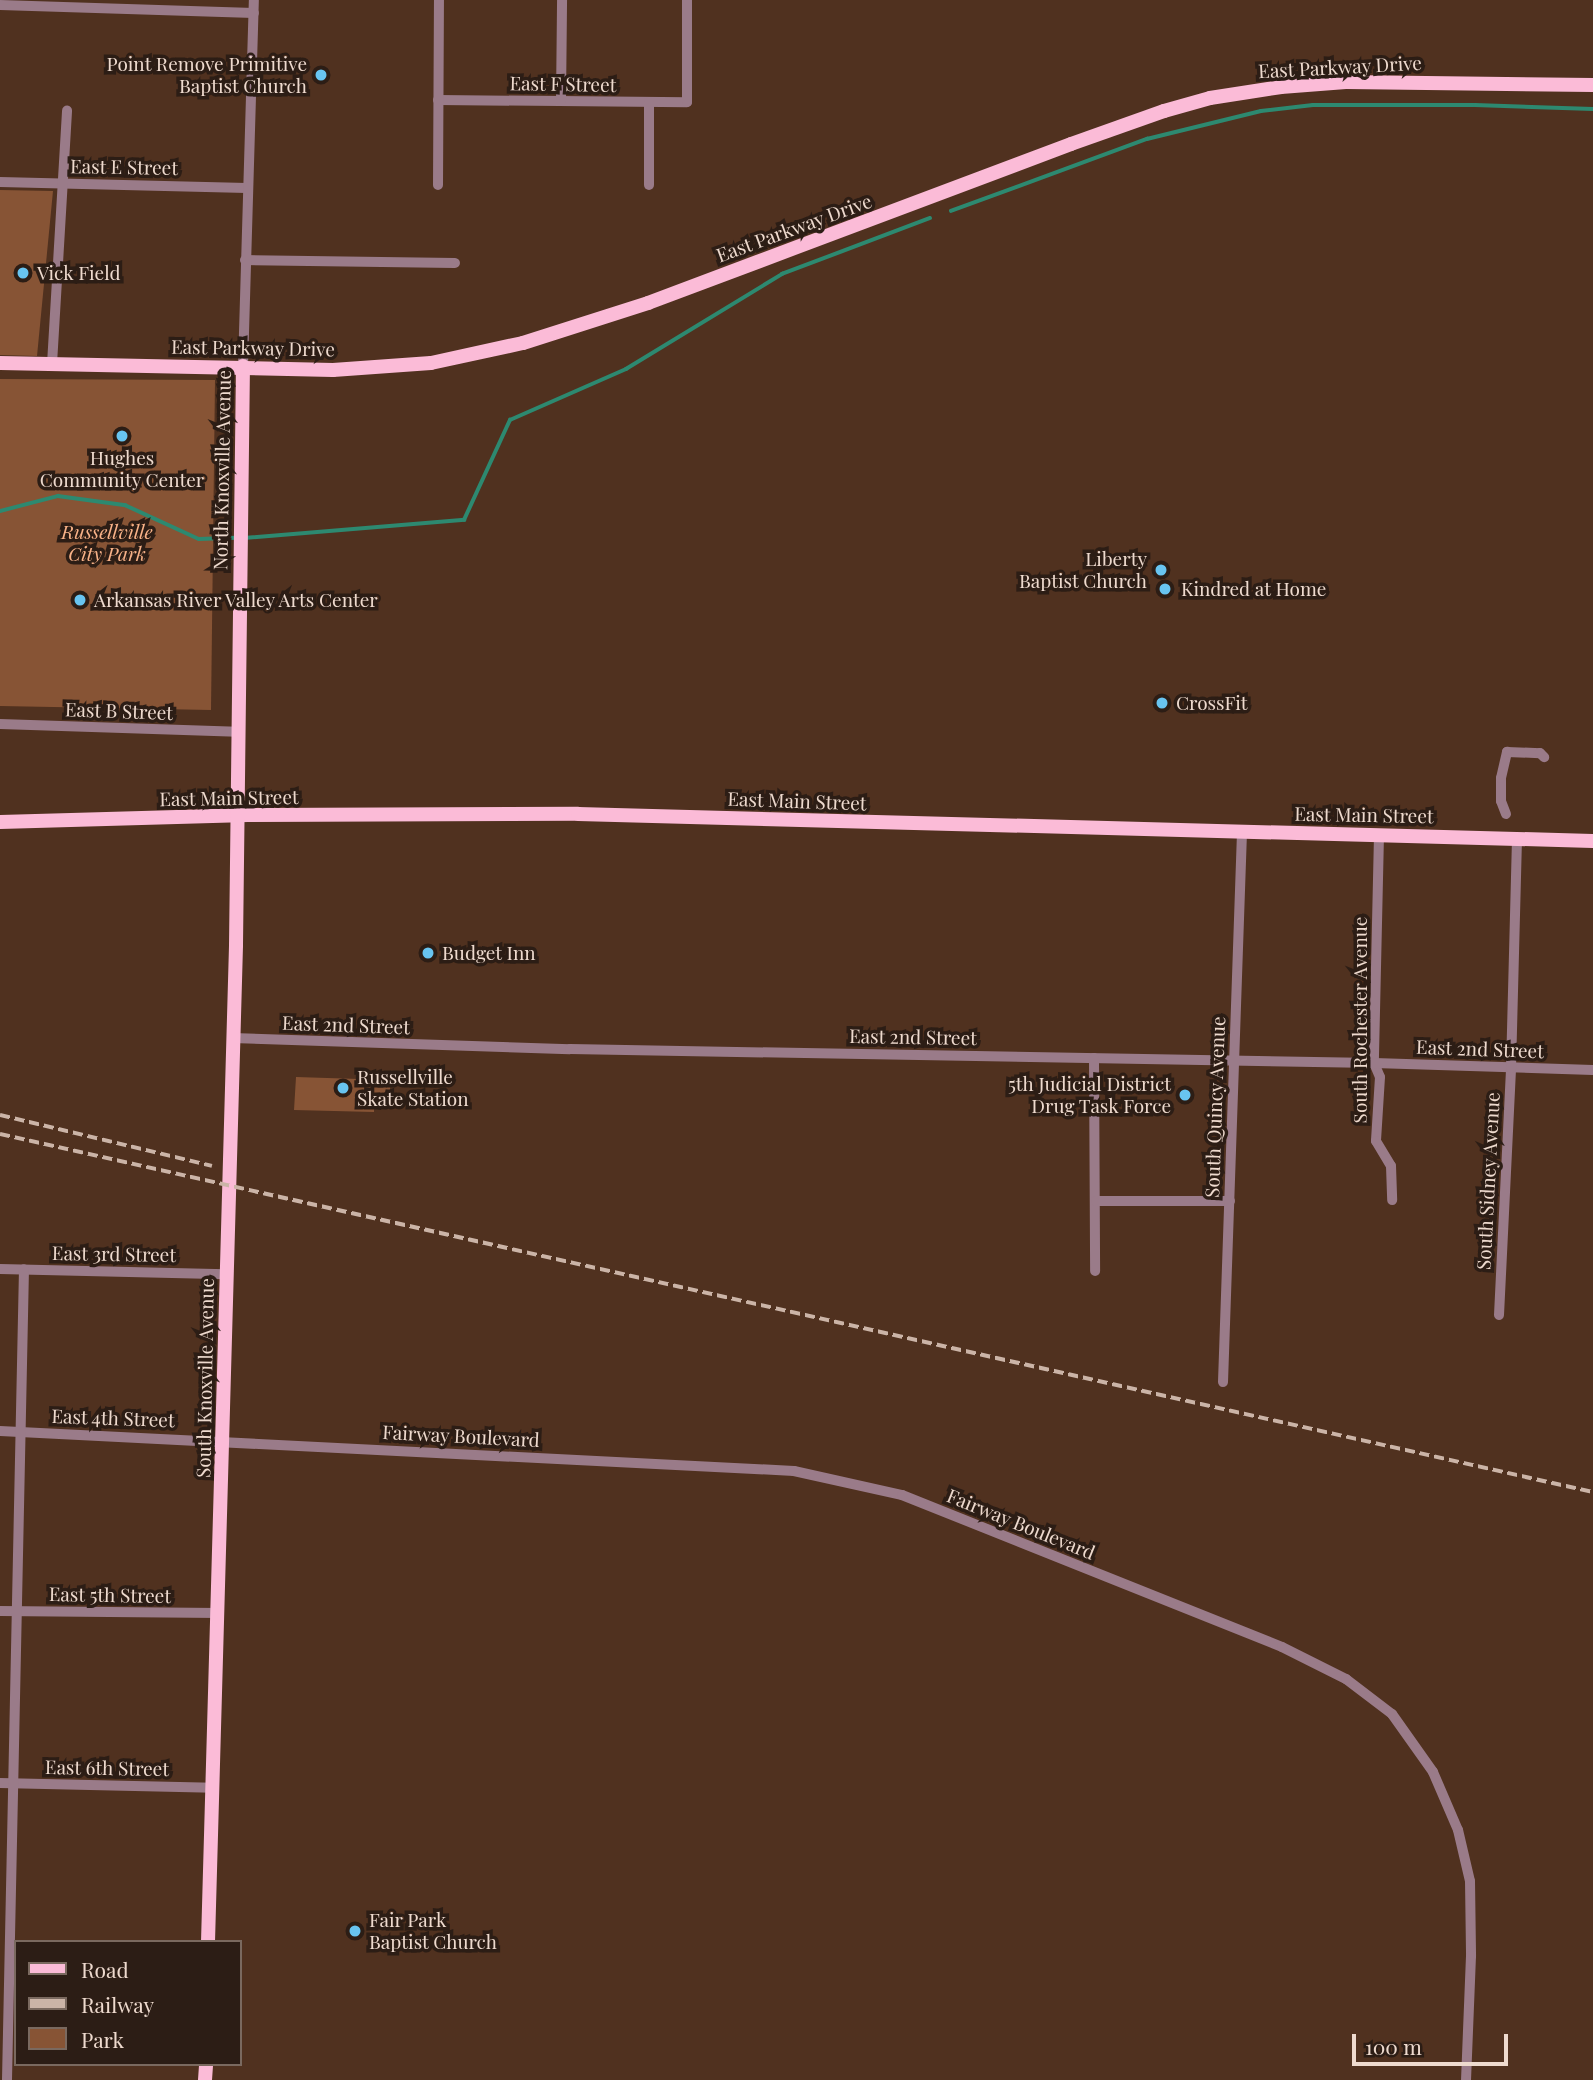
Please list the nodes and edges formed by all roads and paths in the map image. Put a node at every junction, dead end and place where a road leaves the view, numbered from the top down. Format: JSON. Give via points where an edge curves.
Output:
{"nodes":[{"id":1,"x":254,"y":0,"type":"edge"},
{"id":2,"x":439,"y":0,"type":"edge"},
{"id":3,"x":562,"y":0,"type":"edge"},
{"id":4,"x":687,"y":0,"type":"edge"},
{"id":5,"x":0,"y":5,"type":"edge"},
{"id":6,"x":254,"y":13,"type":"junction"},
{"id":7,"x":1593,"y":85,"type":"edge"},
{"id":8,"x":438,"y":100,"type":"junction"},
{"id":9,"x":561,"y":101,"type":"junction"},
{"id":10,"x":649,"y":102,"type":"junction"},
{"id":11,"x":67,"y":110,"type":"dead end"},
{"id":12,"x":0,"y":182,"type":"edge"},
{"id":13,"x":61,"y":183,"type":"junction"},
{"id":14,"x":438,"y":185,"type":"dead end"},
{"id":15,"x":649,"y":185,"type":"dead end"},
{"id":16,"x":247,"y":188,"type":"junction"},
{"id":17,"x":245,"y":260,"type":"junction"},
{"id":18,"x":455,"y":263,"type":"dead end"},
{"id":19,"x":0,"y":362,"type":"edge"},
{"id":20,"x":52,"y":364,"type":"junction"},
{"id":21,"x":243,"y":366,"type":"junction"},
{"id":22,"x":0,"y":724,"type":"edge"},
{"id":23,"x":237,"y":732,"type":"junction"},
{"id":24,"x":1544,"y":757,"type":"dead end"},
{"id":25,"x":1506,"y":814,"type":"dead end"},
{"id":26,"x":236,"y":816,"type":"junction"},
{"id":27,"x":0,"y":822,"type":"edge"},
{"id":28,"x":1242,"y":832,"type":"junction"},
{"id":29,"x":1379,"y":835,"type":"junction"},
{"id":30,"x":1517,"y":838,"type":"junction"},
{"id":31,"x":1593,"y":841,"type":"edge"},
{"id":32,"x":232,"y":1038,"type":"junction"},
{"id":33,"x":1094,"y":1058,"type":"junction"},
{"id":34,"x":1234,"y":1061,"type":"junction"},
{"id":35,"x":1374,"y":1063,"type":"junction"},
{"id":36,"x":1511,"y":1068,"type":"junction"},
{"id":37,"x":1593,"y":1070,"type":"edge"},
{"id":38,"x":1230,"y":1200,"type":"junction"},
{"id":39,"x":1392,"y":1200,"type":"dead end"},
{"id":40,"x":1096,"y":1201,"type":"junction"},
{"id":41,"x":0,"y":1269,"type":"edge"},
{"id":42,"x":24,"y":1269,"type":"junction"},
{"id":43,"x":1095,"y":1271,"type":"dead end"},
{"id":44,"x":226,"y":1275,"type":"junction"},
{"id":45,"x":1499,"y":1315,"type":"dead end"},
{"id":46,"x":1223,"y":1382,"type":"dead end"},
{"id":47,"x":0,"y":1432,"type":"edge"},
{"id":48,"x":21,"y":1432,"type":"junction"},
{"id":49,"x":224,"y":1440,"type":"junction"},
{"id":50,"x":0,"y":1611,"type":"edge"},
{"id":51,"x":16,"y":1611,"type":"junction"},
{"id":52,"x":219,"y":1613,"type":"junction"},
{"id":53,"x":0,"y":1783,"type":"edge"},
{"id":54,"x":12,"y":1783,"type":"junction"},
{"id":55,"x":213,"y":1788,"type":"junction"},
{"id":56,"x":208,"y":1940,"type":"edge"},
{"id":57,"x":4,"y":1960,"type":"edge"},
{"id":58,"x":7,"y":2080,"type":"edge"},
{"id":59,"x":1466,"y":2080,"type":"edge"}],
"edges":[{"from":1,"to":6,"type":"street","name":"North Knoxville Avenue"},
{"from":2,"to":8,"type":"street"},
{"from":3,"to":9,"type":"street"},
{"from":4,"to":10,"type":"street","name":"East F Street","via":[[687,103]]},
{"from":5,"to":6,"type":"street"},
{"from":6,"to":16,"type":"street","name":"North Knoxville Avenue"},
{"from":7,"to":21,"type":"main road","name":"East Parkway Drive","via":[[1346,82],[1251,90],[1164,111],[648,303],[523,343],[431,363],[376,369]]},
{"from":8,"to":9,"type":"street","name":"East F Street"},
{"from":8,"to":14,"type":"street"},
{"from":9,"to":10,"type":"street","name":"East F Street"},
{"from":10,"to":15,"type":"street"},
{"from":11,"to":13,"type":"street"},
{"from":12,"to":13,"type":"street","name":"East E Street"},
{"from":13,"to":16,"type":"street","name":"East E Street"},
{"from":13,"to":20,"type":"street"},
{"from":16,"to":17,"type":"street","name":"North Knoxville Avenue"},
{"from":17,"to":18,"type":"street"},
{"from":17,"to":21,"type":"street","name":"North Knoxville Avenue"},
{"from":19,"to":20,"type":"main road","name":"East Parkway Drive"},
{"from":20,"to":21,"type":"main road","name":"East Parkway Drive"},
{"from":21,"to":23,"type":"main road","name":"North Knoxville Avenue"},
{"from":22,"to":23,"type":"street","name":"East B Street"},
{"from":23,"to":26,"type":"main road","name":"North Knoxville Avenue"},
{"from":24,"to":25,"type":"street","via":[[1507,752],[1501,778]]},
{"from":26,"to":27,"type":"main road","name":"East Main Street"},
{"from":26,"to":28,"type":"main road","name":"East Main Street","via":[[578,814]]},
{"from":26,"to":32,"type":"main road","name":"South Knoxville Avenue"},
{"from":28,"to":29,"type":"main road","name":"East Main Street"},
{"from":28,"to":34,"type":"street","name":"South Quincy Avenue"},
{"from":29,"to":30,"type":"main road","name":"East Main Street"},
{"from":29,"to":35,"type":"street","name":"South Rochester Avenue"},
{"from":30,"to":31,"type":"main road","name":"East Main Street"},
{"from":30,"to":36,"type":"street","name":"South Sidney Avenue"},
{"from":32,"to":33,"type":"street","name":"East 2nd Street"},
{"from":32,"to":44,"type":"main road","name":"South Knoxville Avenue"},
{"from":33,"to":34,"type":"street","name":"East 2nd Street"},
{"from":33,"to":40,"type":"street"},
{"from":34,"to":35,"type":"street","name":"East 2nd Street"},
{"from":34,"to":38,"type":"street","name":"South Quincy Avenue"},
{"from":35,"to":36,"type":"street","name":"East 2nd Street"},
{"from":35,"to":39,"type":"street","name":"South Rochester Avenue","via":[[1380,1077],[1376,1141],[1391,1166]]},
{"from":36,"to":37,"type":"street","name":"East 2nd Street"},
{"from":36,"to":45,"type":"street","name":"South Sidney Avenue"},
{"from":38,"to":40,"type":"street"},
{"from":38,"to":46,"type":"street","name":"South Quincy Avenue"},
{"from":40,"to":43,"type":"street"},
{"from":41,"to":42,"type":"street","name":"East 3rd Street"},
{"from":42,"to":44,"type":"street","name":"East 3rd Street"},
{"from":42,"to":48,"type":"street"},
{"from":44,"to":49,"type":"main road","name":"South Knoxville Avenue"},
{"from":47,"to":48,"type":"street","name":"East 4th Street"},
{"from":48,"to":49,"type":"street","name":"East 4th Street"},
{"from":48,"to":51,"type":"street"},
{"from":49,"to":52,"type":"main road","name":"South Knoxville Avenue"},
{"from":49,"to":59,"type":"street","name":"Fairway Boulevard","via":[[794,1471],[902,1495],[1282,1647],[1346,1679],[1392,1714],[1433,1772],[1458,1830],[1470,1881]]},
{"from":50,"to":51,"type":"street","name":"East 5th Street"},
{"from":51,"to":52,"type":"street","name":"East 5th Street"},
{"from":51,"to":54,"type":"street"},
{"from":52,"to":55,"type":"main road","name":"South Knoxville Avenue"},
{"from":53,"to":54,"type":"street","name":"East 6th Street"},
{"from":54,"to":55,"type":"street","name":"East 6th Street"},
{"from":54,"to":57,"type":"street"},
{"from":55,"to":56,"type":"main road","name":"South Knoxville Avenue"},
{"from":57,"to":58,"type":"street"}]}
